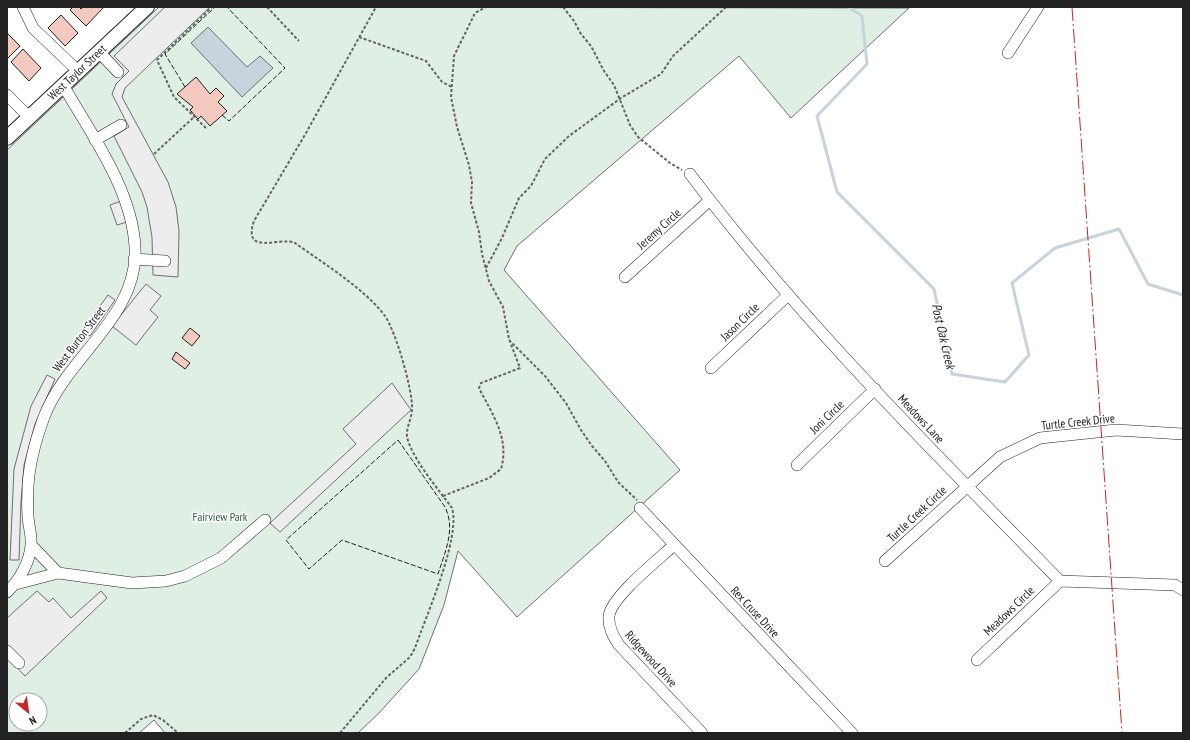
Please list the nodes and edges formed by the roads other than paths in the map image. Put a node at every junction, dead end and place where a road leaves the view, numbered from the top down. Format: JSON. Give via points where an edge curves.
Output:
{"nodes":[{"id":1,"x":24,"y":7,"type":"edge"},
{"id":2,"x":147,"y":7,"type":"edge"},
{"id":3,"x":1038,"y":7,"type":"edge"},
{"id":4,"x":99,"y":52,"type":"junction"},
{"id":5,"x":1008,"y":53,"type":"dead end"},
{"id":6,"x":78,"y":72,"type":"junction"},
{"id":7,"x":118,"y":72,"type":"dead end"},
{"id":8,"x":64,"y":85,"type":"junction"},
{"id":9,"x":7,"y":95,"type":"edge"},
{"id":10,"x":29,"y":117,"type":"junction"},
{"id":11,"x":121,"y":125,"type":"dead end"},
{"id":12,"x":7,"y":138,"type":"edge"},
{"id":13,"x":95,"y":140,"type":"junction"},
{"id":14,"x":690,"y":174,"type":"road end"},
{"id":15,"x":710,"y":200,"type":"junction"},
{"id":16,"x":134,"y":259,"type":"junction"},
{"id":17,"x":165,"y":260,"type":"dead end"},
{"id":18,"x":625,"y":277,"type":"dead end"},
{"id":19,"x":788,"y":295,"type":"junction"},
{"id":20,"x":711,"y":368,"type":"dead end"},
{"id":21,"x":875,"y":389,"type":"junction"},
{"id":22,"x":1183,"y":434,"type":"edge"},
{"id":23,"x":797,"y":464,"type":"dead end"},
{"id":24,"x":966,"y":485,"type":"junction"},
{"id":25,"x":640,"y":508,"type":"road end"},
{"id":26,"x":265,"y":520,"type":"dead end"},
{"id":27,"x":31,"y":545,"type":"junction"},
{"id":28,"x":674,"y":545,"type":"junction"},
{"id":29,"x":885,"y":561,"type":"dead end"},
{"id":30,"x":58,"y":573,"type":"junction"},
{"id":31,"x":1060,"y":581,"type":"junction"},
{"id":32,"x":16,"y":584,"type":"junction"},
{"id":33,"x":1183,"y":590,"type":"edge"},
{"id":34,"x":7,"y":592,"type":"edge"},
{"id":35,"x":7,"y":651,"type":"edge"},
{"id":36,"x":977,"y":660,"type":"dead end"},
{"id":37,"x":19,"y":663,"type":"dead end"},
{"id":38,"x":702,"y":733,"type":"edge"},
{"id":39,"x":852,"y":733,"type":"edge"}],
"edges":[{"from":1,"to":6,"type":"street","via":[[33,28]]},
{"from":2,"to":4,"type":"main road","name":"West Taylor Street"},
{"from":3,"to":5,"type":"street"},
{"from":4,"to":6,"type":"main road","name":"West Taylor Street"},
{"from":4,"to":7,"type":"street"},
{"from":6,"to":8,"type":"main road","name":"West Taylor Street"},
{"from":8,"to":10,"type":"main road","name":"West Taylor Street"},
{"from":8,"to":13,"type":"street","name":"West Burton Street"},
{"from":9,"to":10,"type":"street"},
{"from":10,"to":12,"type":"main road","name":"West Taylor Street"},
{"from":11,"to":13,"type":"street"},
{"from":13,"to":16,"type":"street","name":"West Burton Street","via":[[127,203],[135,248]]},
{"from":14,"to":15,"type":"street","name":"Meadows Lane"},
{"from":15,"to":18,"type":"street","name":"Jeremy Circle"},
{"from":15,"to":19,"type":"street","name":"Meadows Lane"},
{"from":16,"to":17,"type":"street"},
{"from":16,"to":27,"type":"street","name":"West Burton Street","via":[[129,288],[119,307],[108,326],[57,390],[44,415],[30,466],[28,486],[27,513]]},
{"from":19,"to":20,"type":"street","name":"Jason Circle"},
{"from":19,"to":21,"type":"street","name":"Meadows Lane"},
{"from":21,"to":23,"type":"street","name":"Joni Circle"},
{"from":21,"to":24,"type":"street","name":"Meadows Lane"},
{"from":22,"to":24,"type":"street","name":"Turtle Creek Drive","via":[[1116,430],[1040,438],[1000,457]]},
{"from":24,"to":29,"type":"street","name":"Turtle Creek Circle"},
{"from":24,"to":31,"type":"street","name":"Meadows Lane"},
{"from":25,"to":28,"type":"street","name":"Rex Cruse Drive"},
{"from":26,"to":30,"type":"street","via":[[221,558],[205,568],[166,581],[132,583]]},
{"from":27,"to":30,"type":"street"},
{"from":27,"to":32,"type":"street","name":"West Burton Street","via":[[25,567]]},
{"from":28,"to":38,"type":"street","name":"Ridgewood Drive","via":[[616,600],[609,615],[610,628],[619,645]]},
{"from":28,"to":39,"type":"street","name":"Rex Cruse Drive"},
{"from":30,"to":32,"type":"street"},
{"from":31,"to":33,"type":"street","via":[[1175,585]]},
{"from":31,"to":36,"type":"street","name":"Meadows Circle"},
{"from":32,"to":34,"type":"street","name":"West Burton Street"},
{"from":35,"to":37,"type":"street"}]}
